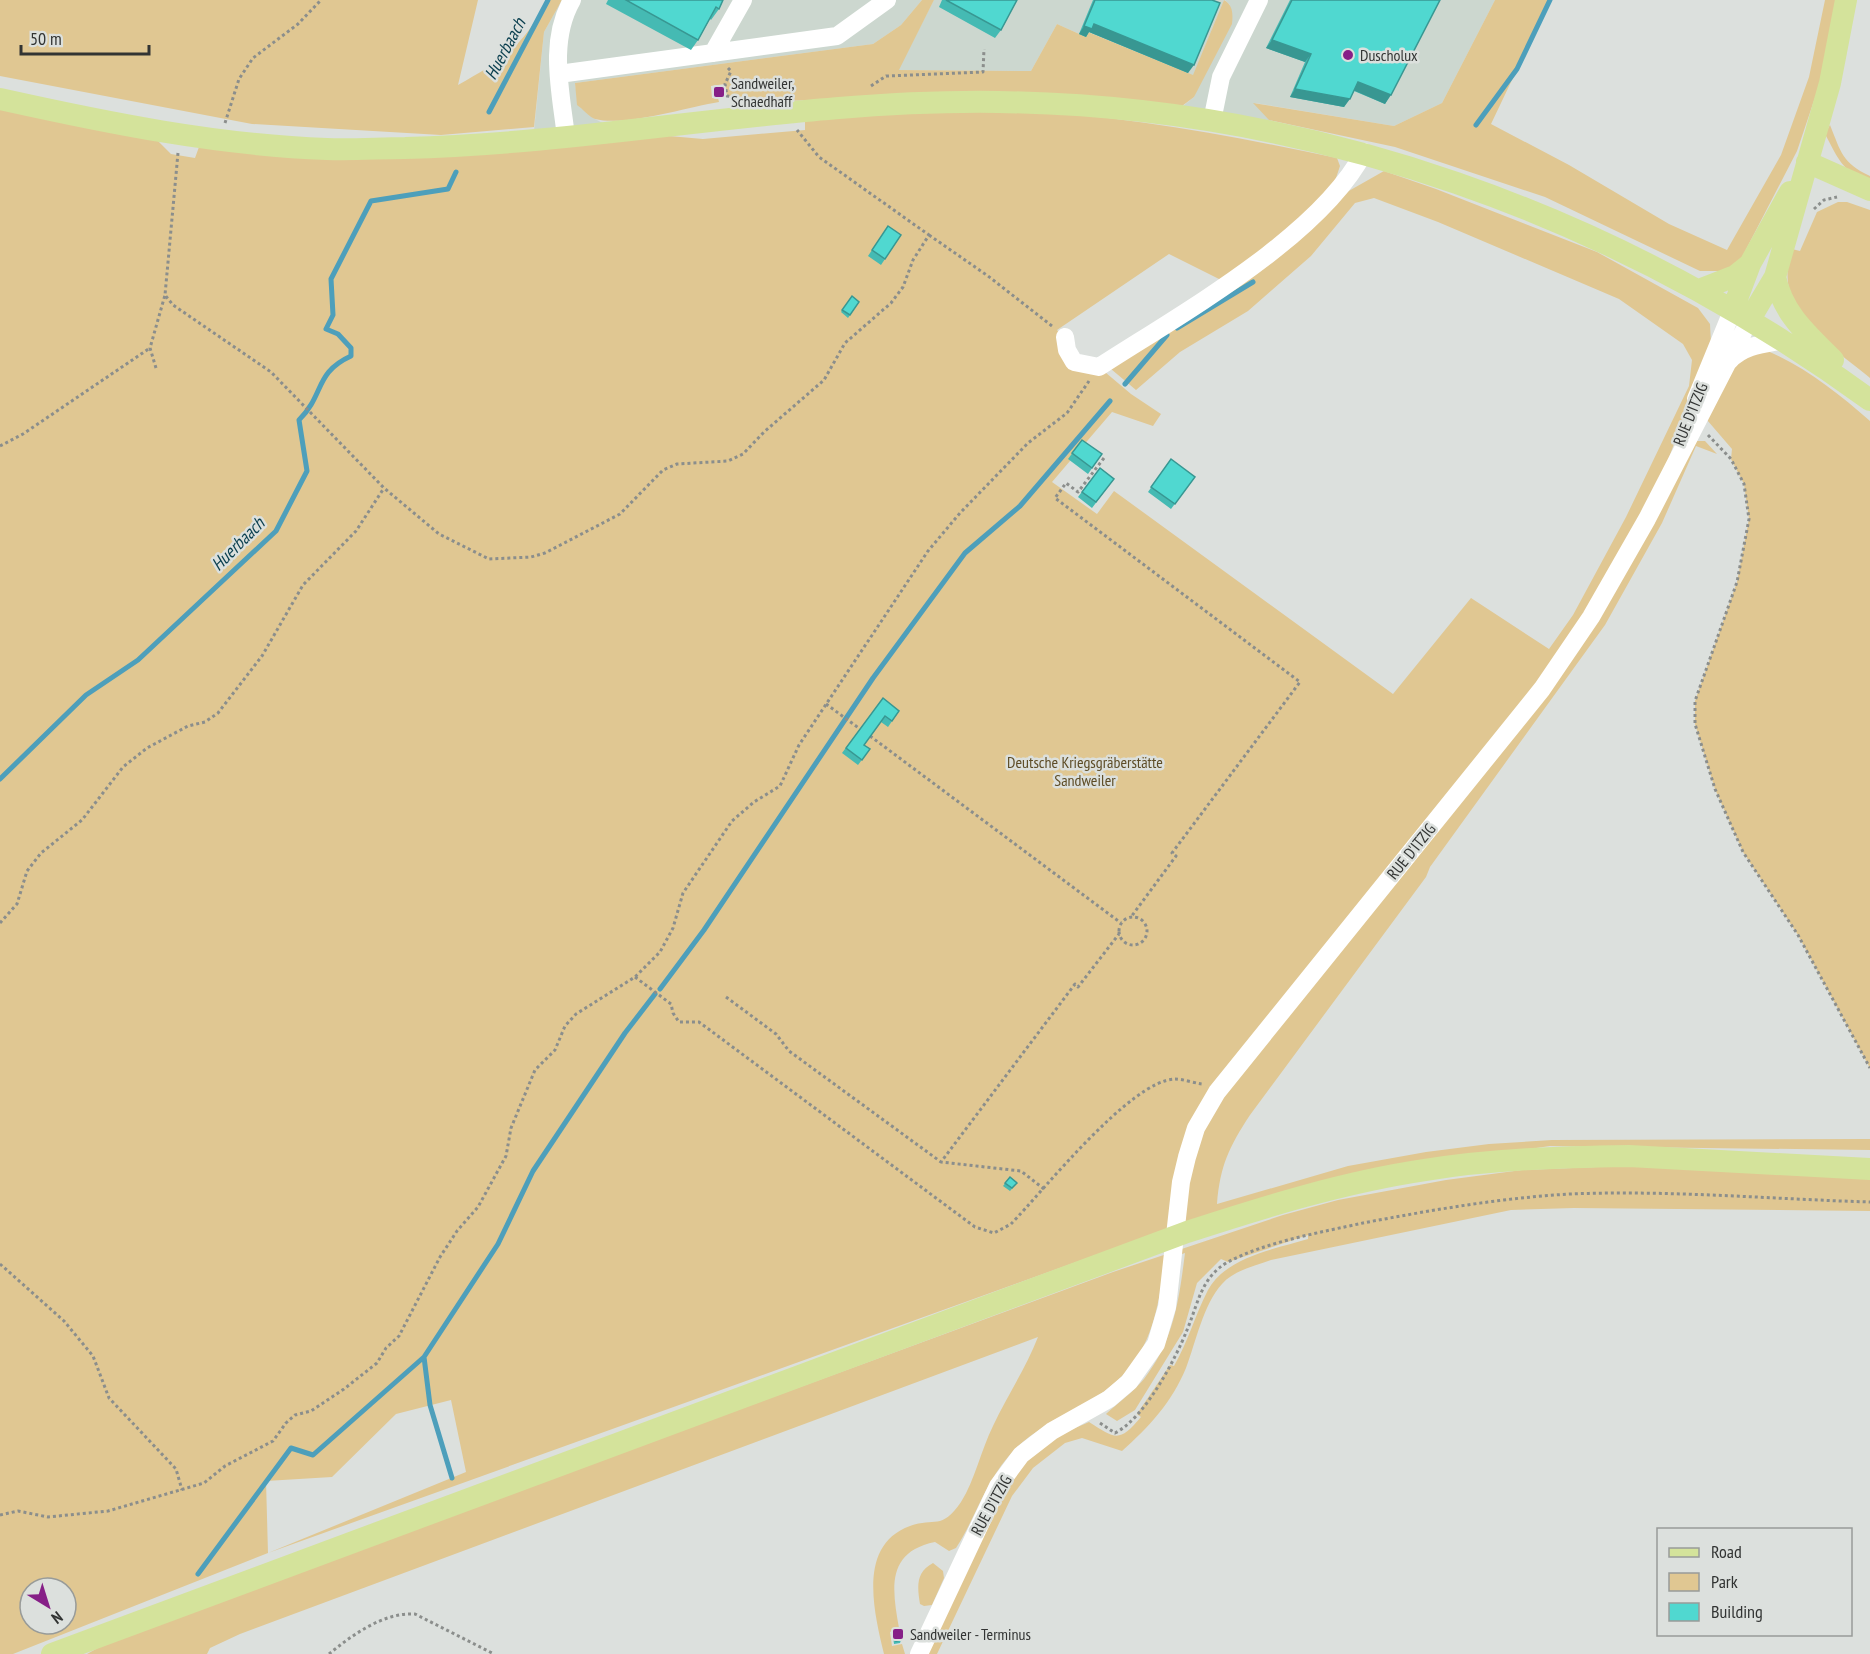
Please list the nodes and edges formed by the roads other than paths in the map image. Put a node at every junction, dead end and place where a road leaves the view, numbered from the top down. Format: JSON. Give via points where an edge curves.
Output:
{"nodes":[{"id":1,"x":572,"y":0,"type":"edge"},
{"id":2,"x":743,"y":0,"type":"edge"},
{"id":3,"x":887,"y":0,"type":"edge"},
{"id":4,"x":1259,"y":0,"type":"edge"},
{"id":5,"x":1846,"y":0,"type":"edge"},
{"id":6,"x":719,"y":52,"type":"junction"},
{"id":7,"x":559,"y":74,"type":"junction"},
{"id":8,"x":0,"y":99,"type":"edge"},
{"id":9,"x":1212,"y":121,"type":"junction"},
{"id":10,"x":566,"y":137,"type":"junction"},
{"id":11,"x":1364,"y":152,"type":"junction"},
{"id":12,"x":1807,"y":162,"type":"junction"},
{"id":13,"x":1870,"y":190,"type":"edge"},
{"id":14,"x":1750,"y":264,"type":"junction"},
{"id":15,"x":1775,"y":277,"type":"junction"},
{"id":16,"x":1700,"y":290,"type":"junction"},
{"id":17,"x":1742,"y":314,"type":"junction"},
{"id":18,"x":1065,"y":337,"type":"road end"},
{"id":19,"x":1785,"y":340,"type":"junction"},
{"id":20,"x":1724,"y":367,"type":"junction"},
{"id":21,"x":1870,"y":398,"type":"edge"},
{"id":22,"x":1647,"y":519,"type":"junction"},
{"id":23,"x":1870,"y":1169,"type":"edge"},
{"id":24,"x":52,"y":1654,"type":"edge"},
{"id":25,"x":919,"y":1654,"type":"edge"}],
"edges":[{"from":1,"to":7,"type":"street","via":[[558,34]]},
{"from":2,"to":6,"type":"street"},
{"from":3,"to":6,"type":"street","via":[[837,36]]},
{"from":4,"to":9,"type":"street","via":[[1221,77]]},
{"from":5,"to":12,"type":"main road","via":[[1830,83]]},
{"from":6,"to":7,"type":"street"},
{"from":7,"to":10,"type":"street"},
{"from":8,"to":10,"type":"main road","via":[[179,134],[327,149],[438,147]]},
{"from":9,"to":10,"type":"main road","via":[[1102,107],[913,103]]},
{"from":9,"to":11,"type":"main road"},
{"from":11,"to":16,"type":"main road","via":[[1514,203],[1610,244]]},
{"from":11,"to":18,"type":"street","via":[[1352,175],[1309,221],[1227,283],[1099,367],[1074,362]]},
{"from":12,"to":13,"type":"main road"},
{"from":12,"to":14,"type":"main road"},
{"from":12,"to":15,"type":"main road"},
{"from":14,"to":16,"type":"main road","via":[[1735,276]]},
{"from":14,"to":17,"type":"main road"},
{"from":15,"to":17,"type":"main road"},
{"from":15,"to":21,"type":"main road","via":[[1792,320]]},
{"from":16,"to":17,"type":"main road"},
{"from":17,"to":19,"type":"main road"},
{"from":17,"to":20,"type":"street","name":"RUE D'ITZIG"},
{"from":17,"to":22,"type":"street","name":"RUE D'ITZIG"},
{"from":19,"to":20,"type":"street","via":[[1750,347]]},
{"from":19,"to":21,"type":"main road"},
{"from":20,"to":22,"type":"street","name":"RUE D'ITZIG"},
{"from":22,"to":25,"type":"street","name":"RUE D'ITZIG","via":[[1591,616],[1542,689],[1217,1092],[1196,1128],[1181,1182],[1167,1307],[1156,1344],[1129,1382],[1021,1455],[998,1486]]},
{"from":23,"to":24,"type":"main road","via":[[1594,1157],[1425,1170],[1352,1184],[1187,1232]]}]}
